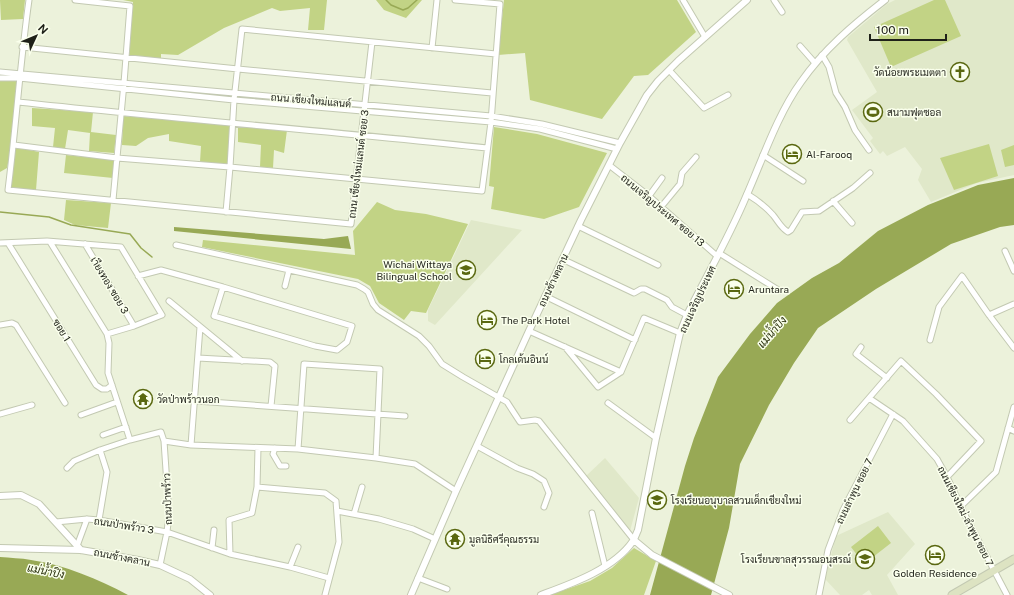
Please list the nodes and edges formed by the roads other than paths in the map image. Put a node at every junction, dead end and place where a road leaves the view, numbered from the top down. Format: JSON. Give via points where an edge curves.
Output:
{"nodes":[{"id":1,"x":29,"y":0,"type":"edge"},
{"id":2,"x":75,"y":0,"type":"edge"},
{"id":3,"x":437,"y":0,"type":"edge"},
{"id":4,"x":455,"y":0,"type":"edge"},
{"id":5,"x":683,"y":0,"type":"edge"},
{"id":6,"x":747,"y":0,"type":"edge"},
{"id":7,"x":774,"y":0,"type":"edge"},
{"id":8,"x":885,"y":0,"type":"edge"},
{"id":9,"x":782,"y":12,"type":"dead end"},
{"id":10,"x":705,"y":37,"type":"junction"},
{"id":11,"x":372,"y":42,"type":"junction"},
{"id":12,"x":800,"y":46,"type":"dead end"},
{"id":13,"x":22,"y":47,"type":"junction"},
{"id":14,"x":432,"y":48,"type":"junction"},
{"id":15,"x":496,"y":54,"type":"junction"},
{"id":16,"x":822,"y":55,"type":"junction"},
{"id":17,"x":126,"y":57,"type":"junction"},
{"id":18,"x":815,"y":63,"type":"junction"},
{"id":19,"x":238,"y":69,"type":"junction"},
{"id":20,"x":669,"y":70,"type":"junction"},
{"id":21,"x":0,"y":72,"type":"edge"},
{"id":22,"x":19,"y":76,"type":"junction"},
{"id":23,"x":0,"y":78,"type":"edge"},
{"id":24,"x":368,"y":81,"type":"junction"},
{"id":25,"x":124,"y":86,"type":"junction"},
{"id":26,"x":492,"y":93,"type":"junction"},
{"id":27,"x":235,"y":94,"type":"junction"},
{"id":28,"x":728,"y":95,"type":"dead end"},
{"id":29,"x":234,"y":100,"type":"junction"},
{"id":30,"x":18,"y":102,"type":"junction"},
{"id":31,"x":365,"y":104,"type":"junction"},
{"id":32,"x":364,"y":111,"type":"junction"},
{"id":33,"x":121,"y":113,"type":"junction"},
{"id":34,"x":491,"y":116,"type":"junction"},
{"id":35,"x":491,"y":122,"type":"junction"},
{"id":36,"x":232,"y":123,"type":"junction"},
{"id":37,"x":362,"y":134,"type":"junction"},
{"id":38,"x":620,"y":143,"type":"junction"},
{"id":39,"x":14,"y":145,"type":"junction"},
{"id":40,"x":487,"y":148,"type":"junction"},
{"id":41,"x":617,"y":149,"type":"junction"},
{"id":42,"x":869,"y":150,"type":"dead end"},
{"id":43,"x":763,"y":155,"type":"junction"},
{"id":44,"x":117,"y":158,"type":"junction"},
{"id":45,"x":696,"y":158,"type":"dead end"},
{"id":46,"x":609,"y":165,"type":"junction"},
{"id":47,"x":230,"y":167,"type":"junction"},
{"id":48,"x":870,"y":174,"type":"dead end"},
{"id":49,"x":357,"y":178,"type":"junction"},
{"id":50,"x":662,"y":178,"type":"dead end"},
{"id":51,"x":803,"y":181,"type":"dead end"},
{"id":52,"x":747,"y":194,"type":"junction"},
{"id":53,"x":648,"y":196,"type":"junction"},
{"id":54,"x":113,"y":200,"type":"junction"},
{"id":55,"x":833,"y":201,"type":"junction"},
{"id":56,"x":661,"y":207,"type":"junction"},
{"id":57,"x":226,"y":212,"type":"junction"},
{"id":58,"x":852,"y":223,"type":"dead end"},
{"id":59,"x":578,"y":226,"type":"junction"},
{"id":60,"x":50,"y":242,"type":"junction"},
{"id":61,"x":9,"y":244,"type":"junction"},
{"id":62,"x":85,"y":244,"type":"junction"},
{"id":63,"x":0,"y":245,"type":"edge"},
{"id":64,"x":176,"y":245,"type":"dead end"},
{"id":65,"x":1005,"y":251,"type":"dead end"},
{"id":66,"x":718,"y":255,"type":"junction"},
{"id":67,"x":562,"y":259,"type":"junction"},
{"id":68,"x":658,"y":265,"type":"dead end"},
{"id":69,"x":289,"y":270,"type":"junction"},
{"id":70,"x":1014,"y":271,"type":"edge"},
{"id":71,"x":138,"y":276,"type":"junction"},
{"id":72,"x":285,"y":286,"type":"dead end"},
{"id":73,"x":223,"y":287,"type":"junction"},
{"id":74,"x":780,"y":291,"type":"dead end"},
{"id":75,"x":545,"y":296,"type":"junction"},
{"id":76,"x":169,"y":301,"type":"dead end"},
{"id":77,"x":1014,"y":304,"type":"edge"},
{"id":78,"x":989,"y":315,"type":"junction"},
{"id":79,"x":687,"y":316,"type":"junction"},
{"id":80,"x":0,"y":325,"type":"edge"},
{"id":81,"x":134,"y":326,"type":"junction"},
{"id":82,"x":200,"y":327,"type":"junction"},
{"id":83,"x":529,"y":331,"type":"junction"},
{"id":84,"x":680,"y":333,"type":"junction"},
{"id":85,"x":106,"y":334,"type":"junction"},
{"id":86,"x":634,"y":340,"type":"junction"},
{"id":87,"x":930,"y":340,"type":"dead end"},
{"id":88,"x":565,"y":347,"type":"junction"},
{"id":89,"x":861,"y":347,"type":"dead end"},
{"id":90,"x":1014,"y":348,"type":"edge"},
{"id":91,"x":198,"y":358,"type":"junction"},
{"id":92,"x":242,"y":361,"type":"junction"},
{"id":93,"x":620,"y":372,"type":"junction"},
{"id":94,"x":887,"y":378,"type":"junction"},
{"id":95,"x":112,"y":385,"type":"junction"},
{"id":96,"x":500,"y":397,"type":"junction"},
{"id":97,"x":868,"y":398,"type":"junction"},
{"id":98,"x":196,"y":401,"type":"junction"},
{"id":99,"x":65,"y":402,"type":"dead end"},
{"id":100,"x":118,"y":402,"type":"junction"},
{"id":101,"x":608,"y":403,"type":"dead end"},
{"id":102,"x":32,"y":405,"type":"dead end"},
{"id":103,"x":271,"y":406,"type":"junction"},
{"id":104,"x":1014,"y":407,"type":"edge"},
{"id":105,"x":301,"y":408,"type":"junction"},
{"id":106,"x":378,"y":413,"type":"junction"},
{"id":107,"x":0,"y":414,"type":"edge"},
{"id":108,"x":81,"y":414,"type":"dead end"},
{"id":109,"x":893,"y":414,"type":"junction"},
{"id":110,"x":405,"y":416,"type":"dead end"},
{"id":111,"x":850,"y":420,"type":"dead end"},
{"id":112,"x":126,"y":427,"type":"junction"},
{"id":113,"x":1008,"y":428,"type":"junction"},
{"id":114,"x":1014,"y":431,"type":"edge"},
{"id":115,"x":103,"y":435,"type":"dead end"},
{"id":116,"x":656,"y":438,"type":"junction"},
{"id":117,"x":130,"y":440,"type":"junction"},
{"id":118,"x":164,"y":441,"type":"junction"},
{"id":119,"x":191,"y":445,"type":"junction"},
{"id":120,"x":477,"y":446,"type":"junction"},
{"id":121,"x":258,"y":448,"type":"junction"},
{"id":122,"x":276,"y":448,"type":"junction"},
{"id":123,"x":298,"y":449,"type":"junction"},
{"id":124,"x":100,"y":450,"type":"junction"},
{"id":125,"x":376,"y":458,"type":"junction"},
{"id":126,"x":286,"y":466,"type":"dead end"},
{"id":127,"x":67,"y":468,"type":"dead end"},
{"id":128,"x":947,"y":477,"type":"junction"},
{"id":129,"x":257,"y":487,"type":"junction"},
{"id":130,"x":362,"y":487,"type":"dead end"},
{"id":131,"x":456,"y":491,"type":"junction"},
{"id":132,"x":0,"y":496,"type":"edge"},
{"id":133,"x":961,"y":506,"type":"junction"},
{"id":134,"x":544,"y":507,"type":"dead end"},
{"id":135,"x":337,"y":511,"type":"junction"},
{"id":136,"x":592,"y":513,"type":"dead end"},
{"id":137,"x":354,"y":514,"type":"junction"},
{"id":138,"x":87,"y":520,"type":"junction"},
{"id":139,"x":99,"y":520,"type":"junction"},
{"id":140,"x":56,"y":522,"type":"junction"},
{"id":141,"x":214,"y":530,"type":"dead end"},
{"id":142,"x":168,"y":532,"type":"junction"},
{"id":143,"x":435,"y":539,"type":"junction"},
{"id":144,"x":634,"y":540,"type":"junction"},
{"id":145,"x":298,"y":547,"type":"dead end"},
{"id":146,"x":0,"y":548,"type":"edge"},
{"id":147,"x":79,"y":548,"type":"junction"},
{"id":148,"x":212,"y":548,"type":"junction"},
{"id":149,"x":230,"y":554,"type":"junction"},
{"id":150,"x":1014,"y":558,"type":"edge"},
{"id":151,"x":160,"y":565,"type":"junction"},
{"id":152,"x":605,"y":566,"type":"junction"},
{"id":153,"x":290,"y":567,"type":"junction"},
{"id":154,"x":994,"y":570,"type":"junction"},
{"id":155,"x":329,"y":578,"type":"junction"},
{"id":156,"x":418,"y":578,"type":"junction"},
{"id":157,"x":447,"y":589,"type":"dead end"},
{"id":158,"x":210,"y":595,"type":"edge"},
{"id":159,"x":325,"y":595,"type":"edge"},
{"id":160,"x":411,"y":595,"type":"edge"},
{"id":161,"x":541,"y":595,"type":"edge"},
{"id":162,"x":729,"y":595,"type":"edge"},
{"id":163,"x":819,"y":595,"type":"edge"},
{"id":164,"x":952,"y":595,"type":"edge"},
{"id":165,"x":1007,"y":595,"type":"edge"}],
"edges":[{"from":1,"to":13,"type":"street"},
{"from":2,"to":17,"type":"street","via":[[130,6]]},
{"from":3,"to":14,"type":"street"},
{"from":4,"to":15,"type":"street","via":[[500,4]]},
{"from":5,"to":10,"type":"street"},
{"from":6,"to":10,"type":"street","name":"ถนนช้างคลาน"},
{"from":7,"to":9,"type":"street"},
{"from":8,"to":16,"type":"street","name":"ถนนเจริญประเทศ","via":[[846,31]]},
{"from":10,"to":20,"type":"street","name":"ถนนช้างคลาน"},
{"from":11,"to":14,"type":"street"},
{"from":11,"to":19,"type":"street","via":[[242,29]]},
{"from":11,"to":24,"type":"street","name":"ถนน เชียงใหม่แลนด์ ซอย 3"},
{"from":12,"to":18,"type":"street"},
{"from":13,"to":17,"type":"street"},
{"from":13,"to":22,"type":"street"},
{"from":14,"to":15,"type":"street"},
{"from":15,"to":26,"type":"street"},
{"from":16,"to":18,"type":"street","name":"ถนนเจริญประเทศ"},
{"from":16,"to":42,"type":"street","via":[[829,67],[836,93],[855,130]]},
{"from":17,"to":19,"type":"street"},
{"from":17,"to":25,"type":"street"},
{"from":18,"to":43,"type":"street","name":"ถนนเจริญประเทศ","via":[[786,106]]},
{"from":19,"to":24,"type":"street"},
{"from":19,"to":27,"type":"street"},
{"from":20,"to":28,"type":"street","via":[[704,108]]},
{"from":20,"to":38,"type":"street","name":"ถนนช้างคลาน","via":[[647,95]]},
{"from":21,"to":22,"type":"street","name":"ถนน เชียงใหม่แลนด์"},
{"from":22,"to":23,"type":"street","name":"ถนน เชียงใหม่แลนด์"},
{"from":22,"to":25,"type":"street","name":"ถนน เชียงใหม่แลนด์"},
{"from":22,"to":30,"type":"street"},
{"from":24,"to":26,"type":"street"},
{"from":24,"to":31,"type":"street","name":"ถนน เชียงใหม่แลนด์ ซอย 3"},
{"from":25,"to":27,"type":"street","name":"ถนน เชียงใหม่แลนด์"},
{"from":25,"to":29,"type":"street","name":"ถนน เชียงใหม่แลนด์"},
{"from":25,"to":33,"type":"street"},
{"from":26,"to":34,"type":"street"},
{"from":27,"to":29,"type":"street"},
{"from":27,"to":31,"type":"street","name":"ถนน เชียงใหม่แลนด์"},
{"from":29,"to":32,"type":"street","name":"ถนน เชียงใหม่แลนด์"},
{"from":29,"to":36,"type":"street"},
{"from":30,"to":33,"type":"street"},
{"from":30,"to":39,"type":"street"},
{"from":31,"to":32,"type":"street","name":"ถนน เชียงใหม่แลนด์ ซอย 3"},
{"from":31,"to":34,"type":"street","name":"ถนน เชียงใหม่แลนด์"},
{"from":32,"to":35,"type":"street","name":"ถนน เชียงใหม่แลนด์"},
{"from":32,"to":37,"type":"street","name":"ถนน เชียงใหม่แลนด์ ซอย 3"},
{"from":33,"to":36,"type":"street"},
{"from":33,"to":44,"type":"street"},
{"from":34,"to":35,"type":"street"},
{"from":34,"to":38,"type":"street","name":"ถนน เชียงใหม่แลนด์","via":[[542,124]]},
{"from":35,"to":40,"type":"street"},
{"from":35,"to":41,"type":"street","name":"ถนน เชียงใหม่แลนด์","via":[[540,129]]},
{"from":36,"to":37,"type":"street"},
{"from":36,"to":47,"type":"street"},
{"from":37,"to":40,"type":"street"},
{"from":37,"to":49,"type":"street","name":"ถนน เชียงใหม่แลนด์ ซอย 3"},
{"from":38,"to":41,"type":"street","name":"ถนนช้างคลาน"},
{"from":39,"to":44,"type":"street"},
{"from":39,"to":54,"type":"street","via":[[8,190]]},
{"from":40,"to":49,"type":"street","via":[[482,191]]},
{"from":41,"to":46,"type":"street","name":"ถนนช้างคลาน"},
{"from":43,"to":51,"type":"street"},
{"from":43,"to":52,"type":"street","name":"ถนนเจริญประเทศ"},
{"from":44,"to":47,"type":"street"},
{"from":44,"to":54,"type":"street"},
{"from":45,"to":56,"type":"street","via":[[682,173],[680,184]]},
{"from":46,"to":53,"type":"street","name":"ถนนเจริญประเทศ ซอย 13"},
{"from":46,"to":59,"type":"street","name":"ถนนช้างคลาน"},
{"from":47,"to":49,"type":"street"},
{"from":47,"to":57,"type":"street"},
{"from":48,"to":55,"type":"street"},
{"from":49,"to":57,"type":"street","name":"ถนน เชียงใหม่แลนด์ ซอย 3","via":[[351,224]]},
{"from":50,"to":53,"type":"street"},
{"from":52,"to":55,"type":"street","via":[[773,214],[788,232],[802,212],[817,212]]},
{"from":52,"to":66,"type":"street","name":"ถนนเจริญประเทศ"},
{"from":53,"to":56,"type":"street","name":"ถนนเจริญประเทศ ซอย 13"},
{"from":54,"to":57,"type":"street"},
{"from":55,"to":58,"type":"street"},
{"from":56,"to":66,"type":"street","name":"ถนนเจริญประเทศ ซอย 13"},
{"from":59,"to":67,"type":"street","name":"ถนนช้างคลาน"},
{"from":59,"to":68,"type":"street"},
{"from":60,"to":61,"type":"street"},
{"from":60,"to":62,"type":"street"},
{"from":60,"to":85,"type":"street"},
{"from":61,"to":63,"type":"street"},
{"from":61,"to":95,"type":"street","name":"ซอย 1","via":[[96,385],[107,389]]},
{"from":62,"to":71,"type":"street","via":[[121,247]]},
{"from":62,"to":81,"type":"street","name":"เาียงทอง ซอย 3"},
{"from":64,"to":69,"type":"street"},
{"from":65,"to":70,"type":"street"},
{"from":66,"to":74,"type":"street","name":"ถนนเจริญประเทศ ซอย 13"},
{"from":66,"to":79,"type":"street","name":"ถนนเจริญประเทศ"},
{"from":67,"to":75,"type":"street","name":"ถนนช้างคลาน"},
{"from":67,"to":79,"type":"street","via":[[634,293],[644,289],[667,300],[672,307]]},
{"from":69,"to":72,"type":"street"},
{"from":69,"to":96,"type":"street","via":[[364,289],[376,308],[418,336],[442,364]]},
{"from":71,"to":73,"type":"street","via":[[161,270]]},
{"from":71,"to":81,"type":"street","via":[[162,314]]},
{"from":73,"to":73,"type":"street","via":[[352,326],[347,342],[337,350],[315,346],[214,316]]},
{"from":75,"to":83,"type":"street","name":"ถนนช้างคลาน"},
{"from":75,"to":86,"type":"street"},
{"from":76,"to":82,"type":"street"},
{"from":77,"to":78,"type":"street"},
{"from":78,"to":87,"type":"street","via":[[962,276],[940,307]]},
{"from":78,"to":90,"type":"street"},
{"from":79,"to":84,"type":"street","name":"ถนนเจริญประเทศ"},
{"from":80,"to":99,"type":"street","via":[[16,325]]},
{"from":81,"to":85,"type":"street"},
{"from":82,"to":91,"type":"street"},
{"from":82,"to":92,"type":"street"},
{"from":83,"to":88,"type":"street"},
{"from":83,"to":96,"type":"street","name":"ถนนช้างคลาน"},
{"from":84,"to":86,"type":"street","via":[[644,318]]},
{"from":84,"to":116,"type":"street","name":"ถนนเจริญประเทศ"},
{"from":85,"to":95,"type":"street","via":[[109,343],[108,373]]},
{"from":86,"to":93,"type":"street"},
{"from":88,"to":93,"type":"street"},
{"from":88,"to":93,"type":"street","via":[[598,386]]},
{"from":89,"to":94,"type":"street","via":[[856,354]]},
{"from":91,"to":92,"type":"street"},
{"from":91,"to":98,"type":"street"},
{"from":92,"to":103,"type":"street","via":[[270,362],[275,366]]},
{"from":94,"to":97,"type":"street"},
{"from":94,"to":128,"type":"street","via":[[901,361],[980,440]]},
{"from":95,"to":100,"type":"street"},
{"from":96,"to":120,"type":"street","name":"ถนนช้างคลาน"},
{"from":96,"to":144,"type":"street","via":[[510,405],[520,422],[539,421]]},
{"from":97,"to":109,"type":"street","name":"ถนนเชียงใหม่-ลำพูน ซอย 7"},
{"from":97,"to":111,"type":"street"},
{"from":98,"to":103,"type":"street"},
{"from":98,"to":119,"type":"street"},
{"from":100,"to":108,"type":"street"},
{"from":100,"to":112,"type":"street"},
{"from":101,"to":116,"type":"street"},
{"from":102,"to":107,"type":"street"},
{"from":103,"to":105,"type":"street"},
{"from":104,"to":113,"type":"street"},
{"from":105,"to":106,"type":"street"},
{"from":105,"to":106,"type":"street","via":[[304,364],[380,370]]},
{"from":105,"to":123,"type":"street"},
{"from":106,"to":110,"type":"street"},
{"from":106,"to":125,"type":"street"},
{"from":109,"to":128,"type":"street","name":"ถนนเชียงใหม่-ลำพูน ซอย 7","via":[[903,421],[937,459]]},
{"from":109,"to":163,"type":"street","name":"ถนนลำพูน ซอย 7","via":[[843,510],[828,550]]},
{"from":112,"to":115,"type":"street"},
{"from":112,"to":117,"type":"street"},
{"from":113,"to":114,"type":"street"},
{"from":113,"to":133,"type":"street","via":[[996,472]]},
{"from":116,"to":144,"type":"street","name":"ถนนเจริญประเทศ"},
{"from":117,"to":118,"type":"street","name":"ถนนป่าพร้าว","via":[[161,432]]},
{"from":117,"to":124,"type":"street"},
{"from":118,"to":119,"type":"street"},
{"from":118,"to":142,"type":"street","name":"ถนนป่าพร้าว"},
{"from":119,"to":121,"type":"street"},
{"from":120,"to":131,"type":"street","name":"ถนนช้างคลาน"},
{"from":120,"to":134,"type":"street","via":[[544,482],[549,492]]},
{"from":121,"to":122,"type":"street"},
{"from":121,"to":129,"type":"street"},
{"from":122,"to":123,"type":"street"},
{"from":122,"to":126,"type":"street","via":[[273,454],[280,466]]},
{"from":123,"to":125,"type":"street"},
{"from":124,"to":127,"type":"street","via":[[74,461]]},
{"from":124,"to":139,"type":"street","via":[[107,472]]},
{"from":125,"to":131,"type":"street","via":[[415,464]]},
{"from":128,"to":133,"type":"street","name":"ถนนเชียงใหม่-ลำพูน ซอย 7"},
{"from":129,"to":135,"type":"street","via":[[325,493],[336,501]]},
{"from":129,"to":149,"type":"street","via":[[252,512],[230,520]]},
{"from":130,"to":137,"type":"street"},
{"from":131,"to":143,"type":"street","name":"ถนนช้างคลาน"},
{"from":132,"to":140,"type":"street","via":[[21,495],[32,499]]},
{"from":133,"to":154,"type":"street","name":"ถนนเชียงใหม่-ลำพูน ซอย 7"},
{"from":135,"to":137,"type":"street"},
{"from":135,"to":155,"type":"street","via":[[339,542]]},
{"from":136,"to":152,"type":"street"},
{"from":137,"to":143,"type":"street","via":[[413,529]]},
{"from":138,"to":139,"type":"street","name":"ถนนป่าพร้าว 3"},
{"from":138,"to":140,"type":"street","name":"ถนนป่าพร้าว 3"},
{"from":138,"to":147,"type":"street"},
{"from":139,"to":142,"type":"street","name":"ถนนป่าพร้าว 3"},
{"from":140,"to":147,"type":"street"},
{"from":141,"to":148,"type":"street"},
{"from":142,"to":148,"type":"street","name":"ถนนป่าพร้าว 3"},
{"from":142,"to":151,"type":"street","name":"ถนนป่าพร้าว"},
{"from":143,"to":156,"type":"street","name":"ถนนช้างคลาน"},
{"from":144,"to":152,"type":"street","name":"ถนนเจริญประเทศ","via":[[624,552]]},
{"from":144,"to":162,"type":"street","via":[[652,555]]},
{"from":145,"to":153,"type":"street"},
{"from":146,"to":147,"type":"street","name":"ถนนช้างคลาน"},
{"from":147,"to":151,"type":"street","name":"ถนนช้างคลาน"},
{"from":148,"to":149,"type":"street","name":"ถนนป่าพร้าว 3"},
{"from":149,"to":153,"type":"street","name":"ถนนป่าพร้าว 3"},
{"from":150,"to":154,"type":"main road"},
{"from":151,"to":158,"type":"street","name":"ถนนช้างคลาน","via":[[190,579]]},
{"from":152,"to":161,"type":"street","name":"ถนนเจริญประเทศ"},
{"from":153,"to":155,"type":"street","name":"ถนนป่าพร้าว 3"},
{"from":154,"to":164,"type":"main road"},
{"from":154,"to":165,"type":"street","name":"ถนนเชียงใหม่-ลำพูน ซอย 7"},
{"from":155,"to":159,"type":"street"},
{"from":156,"to":157,"type":"street"},
{"from":156,"to":160,"type":"street","name":"ถนนช้างคลาน"}]}
